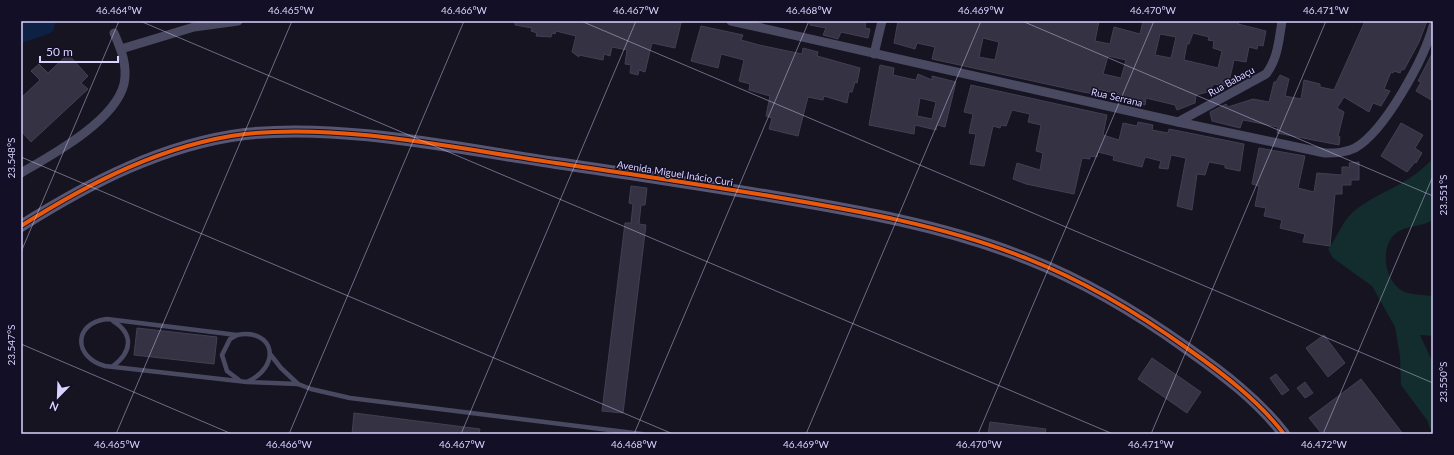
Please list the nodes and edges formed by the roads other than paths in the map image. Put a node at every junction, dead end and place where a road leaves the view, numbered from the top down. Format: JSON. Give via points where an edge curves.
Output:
{"nodes":[{"id":1,"x":238,"y":21,"type":"edge"},
{"id":2,"x":731,"y":21,"type":"edge"},
{"id":3,"x":882,"y":21,"type":"edge"},
{"id":4,"x":1282,"y":21,"type":"edge"},
{"id":5,"x":1433,"y":26,"type":"edge"},
{"id":6,"x":114,"y":33,"type":"dead end"},
{"id":7,"x":121,"y":50,"type":"junction"},
{"id":8,"x":874,"y":54,"type":"junction"},
{"id":9,"x":1178,"y":122,"type":"junction"},
{"id":10,"x":21,"y":173,"type":"edge"},
{"id":11,"x":21,"y":226,"type":"edge"},
{"id":12,"x":111,"y":320,"type":"junction"},
{"id":13,"x":238,"y":335,"type":"junction"},
{"id":14,"x":270,"y":354,"type":"junction"},
{"id":15,"x":113,"y":366,"type":"junction"},
{"id":16,"x":244,"y":381,"type":"junction"},
{"id":17,"x":298,"y":384,"type":"junction"},
{"id":18,"x":642,"y":434,"type":"edge"},
{"id":19,"x":1284,"y":434,"type":"edge"}],
"edges":[{"from":1,"to":7,"type":"street","via":[[194,27]]},
{"from":2,"to":8,"type":"street","name":"Rua Serrana"},
{"from":3,"to":8,"type":"street"},
{"from":4,"to":9,"type":"street","name":"Rua Babaçu","via":[[1272,67],[1266,74]]},
{"from":5,"to":9,"type":"street","name":"Rua Serrana","via":[[1420,60],[1386,117],[1370,136],[1355,148],[1342,153],[1325,153]]},
{"from":6,"to":7,"type":"street"},
{"from":7,"to":10,"type":"street","via":[[124,83],[122,91],[108,111],[86,131]]},
{"from":8,"to":9,"type":"street","name":"Rua Serrana"},
{"from":11,"to":19,"type":"street","name":"Avenida Miguel Inácio Curi","via":[[93,183],[170,152],[246,134],[302,132],[403,140],[846,208],[955,234],[1028,259],[1079,283],[1158,328],[1210,365],[1255,402]]},
{"from":12,"to":13,"type":"lane"},
{"from":12,"to":15,"type":"lane","via":[[125,331],[128,343],[123,356]]},
{"from":12,"to":15,"type":"lane","via":[[99,320],[88,326],[81,344],[89,359]]},
{"from":13,"to":14,"type":"lane","via":[[254,334],[261,338],[267,344]]},
{"from":13,"to":16,"type":"lane","via":[[230,339],[222,355],[227,371]]},
{"from":14,"to":16,"type":"lane","via":[[264,371]]},
{"from":14,"to":17,"type":"lane"},
{"from":15,"to":16,"type":"lane"},
{"from":16,"to":17,"type":"lane"},
{"from":17,"to":18,"type":"lane","via":[[350,398]]}]}
